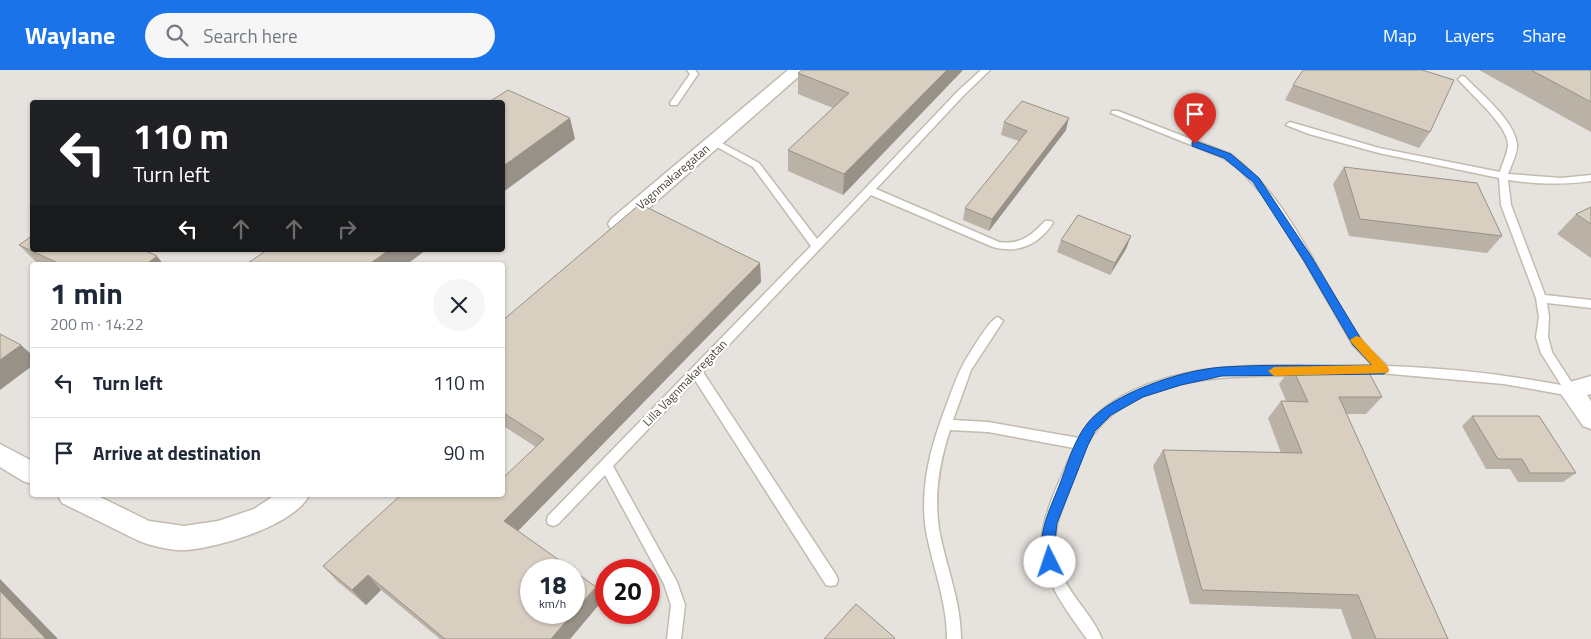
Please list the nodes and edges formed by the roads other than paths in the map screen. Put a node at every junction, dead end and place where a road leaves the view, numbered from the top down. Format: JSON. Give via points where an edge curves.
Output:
{"nodes":[{"id":1,"x":691,"y":70,"type":"edge"},
{"id":2,"x":798,"y":70,"type":"edge"},
{"id":3,"x":986,"y":70,"type":"edge"},
{"id":4,"x":1462,"y":79,"type":"dead end"},
{"id":5,"x":674,"y":103,"type":"dead end"},
{"id":6,"x":1115,"y":113,"type":"dead end"},
{"id":7,"x":1290,"y":125,"type":"dead end"},
{"id":8,"x":714,"y":142,"type":"junction"},
{"id":9,"x":1503,"y":176,"type":"junction"},
{"id":10,"x":1591,"y":178,"type":"edge"},
{"id":11,"x":869,"y":190,"type":"junction"},
{"id":12,"x":1048,"y":222,"type":"dead end"},
{"id":13,"x":600,"y":239,"type":"edge"},
{"id":14,"x":817,"y":246,"type":"junction"},
{"id":15,"x":1541,"y":298,"type":"junction"},
{"id":16,"x":1591,"y":304,"type":"edge"},
{"id":17,"x":998,"y":321,"type":"dead end"},
{"id":18,"x":1319,"y":370,"type":"edge"},
{"id":19,"x":1365,"y":370,"type":"edge"},
{"id":20,"x":1384,"y":370,"type":"junction"},
{"id":21,"x":696,"y":371,"type":"junction"},
{"id":22,"x":1581,"y":388,"type":"edge"},
{"id":23,"x":1591,"y":419,"type":"edge"},
{"id":24,"x":945,"y":426,"type":"junction"},
{"id":25,"x":1082,"y":444,"type":"junction"},
{"id":26,"x":0,"y":454,"type":"edge"},
{"id":27,"x":606,"y":465,"type":"junction"},
{"id":28,"x":30,"y":472,"type":"edge"},
{"id":29,"x":75,"y":497,"type":"edge"},
{"id":30,"x":293,"y":497,"type":"edge"},
{"id":31,"x":553,"y":520,"type":"dead end"},
{"id":32,"x":831,"y":580,"type":"dead end"},
{"id":33,"x":674,"y":639,"type":"edge"},
{"id":34,"x":954,"y":639,"type":"edge"},
{"id":35,"x":1095,"y":639,"type":"edge"}],
"edges":[{"from":1,"to":5,"type":"lane","via":[[694,74]]},
{"from":2,"to":8,"type":"street","name":"Vagnmakaregatan"},
{"from":3,"to":11,"type":"lane","name":"Lilla Vagnmakaregatan"},
{"from":4,"to":9,"type":"lane","via":[[1507,130],[1513,145]]},
{"from":6,"to":20,"type":"lane","via":[[1227,156],[1242,167],[1268,195],[1357,342]]},
{"from":7,"to":9,"type":"lane","via":[[1345,144]]},
{"from":8,"to":13,"type":"street","name":"Vagnmakaregatan"},
{"from":8,"to":14,"type":"lane","via":[[756,165]]},
{"from":9,"to":10,"type":"lane","via":[[1562,180]]},
{"from":9,"to":15,"type":"lane","via":[[1506,205]]},
{"from":11,"to":12,"type":"lane","via":[[1007,247],[1027,244]]},
{"from":11,"to":14,"type":"lane","name":"Lilla Vagnmakaregatan"},
{"from":14,"to":21,"type":"lane","name":"Lilla Vagnmakaregatan"},
{"from":15,"to":16,"type":"lane"},
{"from":15,"to":22,"type":"lane","via":[[1544,317],[1542,337],[1547,353]]},
{"from":17,"to":24,"type":"lane","via":[[966,370]]},
{"from":18,"to":25,"type":"lane","via":[[1222,372],[1181,380],[1139,394],[1107,412],[1091,428]]},
{"from":19,"to":20,"type":"lane"},
{"from":20,"to":22,"type":"lane"},
{"from":21,"to":27,"type":"lane","name":"Lilla Vagnmakaregatan"},
{"from":21,"to":32,"type":"lane"},
{"from":22,"to":23,"type":"street"},
{"from":24,"to":25,"type":"lane","via":[[988,427]]},
{"from":24,"to":34,"type":"lane","via":[[931,474],[932,529],[949,591],[955,623]]},
{"from":25,"to":35,"type":"lane","via":[[1051,523],[1047,549],[1054,574]]},
{"from":26,"to":28,"type":"street"},
{"from":27,"to":31,"type":"lane","name":"Lilla Vagnmakaregatan"},
{"from":27,"to":33,"type":"lane","via":[[670,582],[678,605]]},
{"from":29,"to":30,"type":"street","via":[[146,532],[184,538],[218,533],[262,518]]}]}
